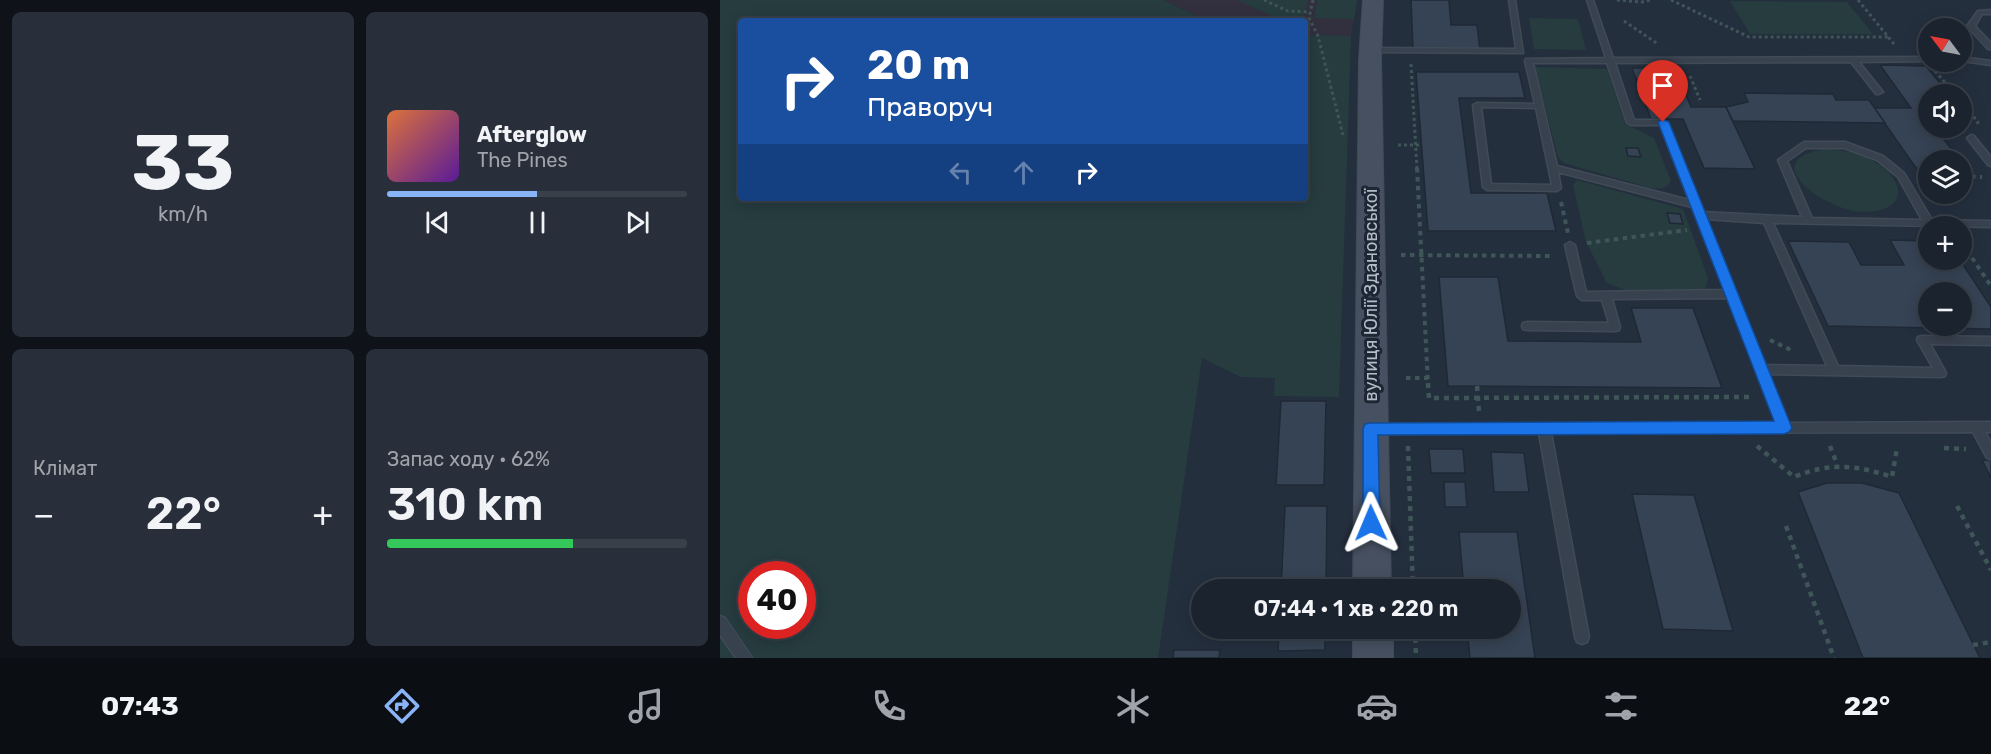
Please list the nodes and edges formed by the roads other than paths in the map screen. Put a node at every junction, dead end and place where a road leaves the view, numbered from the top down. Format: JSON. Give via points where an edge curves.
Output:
{"nodes":[{"id":1,"x":1373,"y":0,"type":"edge"},
{"id":2,"x":1512,"y":0,"type":"edge"},
{"id":3,"x":1590,"y":0,"type":"edge"},
{"id":4,"x":1991,"y":12,"type":"edge"},
{"id":5,"x":1991,"y":47,"type":"edge"},
{"id":6,"x":1370,"y":50,"type":"junction"},
{"id":7,"x":1918,"y":59,"type":"edge"},
{"id":8,"x":1854,"y":60,"type":"junction"},
{"id":9,"x":1972,"y":60,"type":"edge"},
{"id":10,"x":1611,"y":62,"type":"junction"},
{"id":11,"x":1991,"y":63,"type":"edge"},
{"id":12,"x":1879,"y":92,"type":"dead end"},
{"id":13,"x":1539,"y":106,"type":"junction"},
{"id":14,"x":1971,"y":138,"type":"dead end"},
{"id":15,"x":1991,"y":163,"type":"edge"},
{"id":16,"x":1553,"y":168,"type":"junction"},
{"id":17,"x":1699,"y":210,"type":"junction"},
{"id":18,"x":1925,"y":216,"type":"edge"},
{"id":19,"x":1767,"y":220,"type":"junction"},
{"id":20,"x":1808,"y":220,"type":"junction"},
{"id":21,"x":1918,"y":223,"type":"edge"},
{"id":22,"x":1972,"y":224,"type":"edge"},
{"id":23,"x":1991,"y":224,"type":"edge"},
{"id":24,"x":1570,"y":245,"type":"road end"},
{"id":25,"x":1731,"y":294,"type":"junction"},
{"id":26,"x":1606,"y":295,"type":"junction"},
{"id":27,"x":1527,"y":326,"type":"dead end"},
{"id":28,"x":1991,"y":341,"type":"edge"},
{"id":29,"x":1761,"y":369,"type":"junction"},
{"id":30,"x":1835,"y":371,"type":"junction"},
{"id":31,"x":1976,"y":427,"type":"junction"},
{"id":32,"x":1991,"y":427,"type":"edge"},
{"id":33,"x":1544,"y":428,"type":"junction"},
{"id":34,"x":1784,"y":428,"type":"junction"},
{"id":35,"x":1370,"y":429,"type":"junction"},
{"id":36,"x":1991,"y":454,"type":"edge"},
{"id":37,"x":1372,"y":579,"type":"edge"},
{"id":38,"x":720,"y":623,"type":"edge"},
{"id":39,"x":1582,"y":637,"type":"dead end"},
{"id":40,"x":1373,"y":639,"type":"edge"},
{"id":41,"x":745,"y":658,"type":"edge"},
{"id":42,"x":1373,"y":658,"type":"edge"}],
"edges":[{"from":1,"to":6,"type":"street","name":"вулиця Юлії Здановської"},
{"from":2,"to":6,"type":"lane","via":[[1520,51]]},
{"from":3,"to":10,"type":"lane"},
{"from":4,"to":5,"type":"lane","via":[[1980,12],[1971,26]]},
{"from":6,"to":35,"type":"street","name":"вулиця Юлії Здановської"},
{"from":7,"to":8,"type":"lane"},
{"from":8,"to":10,"type":"lane"},
{"from":8,"to":12,"type":"lane"},
{"from":9,"to":11,"type":"lane"},
{"from":10,"to":13,"type":"lane","via":[[1529,61]]},
{"from":10,"to":17,"type":"lane","via":[[1631,123],[1663,122]]},
{"from":13,"to":16,"type":"lane"},
{"from":13,"to":16,"type":"lane","via":[[1476,105],[1487,187],[1557,188]]},
{"from":14,"to":15,"type":"lane"},
{"from":16,"to":17,"type":"lane"},
{"from":17,"to":19,"type":"lane"},
{"from":17,"to":25,"type":"lane"},
{"from":18,"to":20,"type":"lane","via":[[1901,175],[1880,158],[1845,145],[1804,145],[1782,160]]},
{"from":19,"to":20,"type":"lane"},
{"from":19,"to":30,"type":"lane"},
{"from":20,"to":21,"type":"lane"},
{"from":22,"to":23,"type":"lane"},
{"from":24,"to":26,"type":"lane","via":[[1582,296]]},
{"from":25,"to":26,"type":"lane"},
{"from":25,"to":29,"type":"lane"},
{"from":26,"to":27,"type":"lane","via":[[1615,327]]},
{"from":28,"to":30,"type":"lane","via":[[1922,340],[1941,373]]},
{"from":29,"to":30,"type":"lane"},
{"from":29,"to":34,"type":"lane"},
{"from":31,"to":32,"type":"lane"},
{"from":31,"to":34,"type":"lane"},
{"from":31,"to":36,"type":"lane"},
{"from":33,"to":34,"type":"lane"},
{"from":33,"to":35,"type":"lane"},
{"from":33,"to":39,"type":"lane"},
{"from":35,"to":37,"type":"street","name":"вулиця Юлії Здановської"},
{"from":38,"to":41,"type":"lane"},
{"from":40,"to":42,"type":"street"}]}
